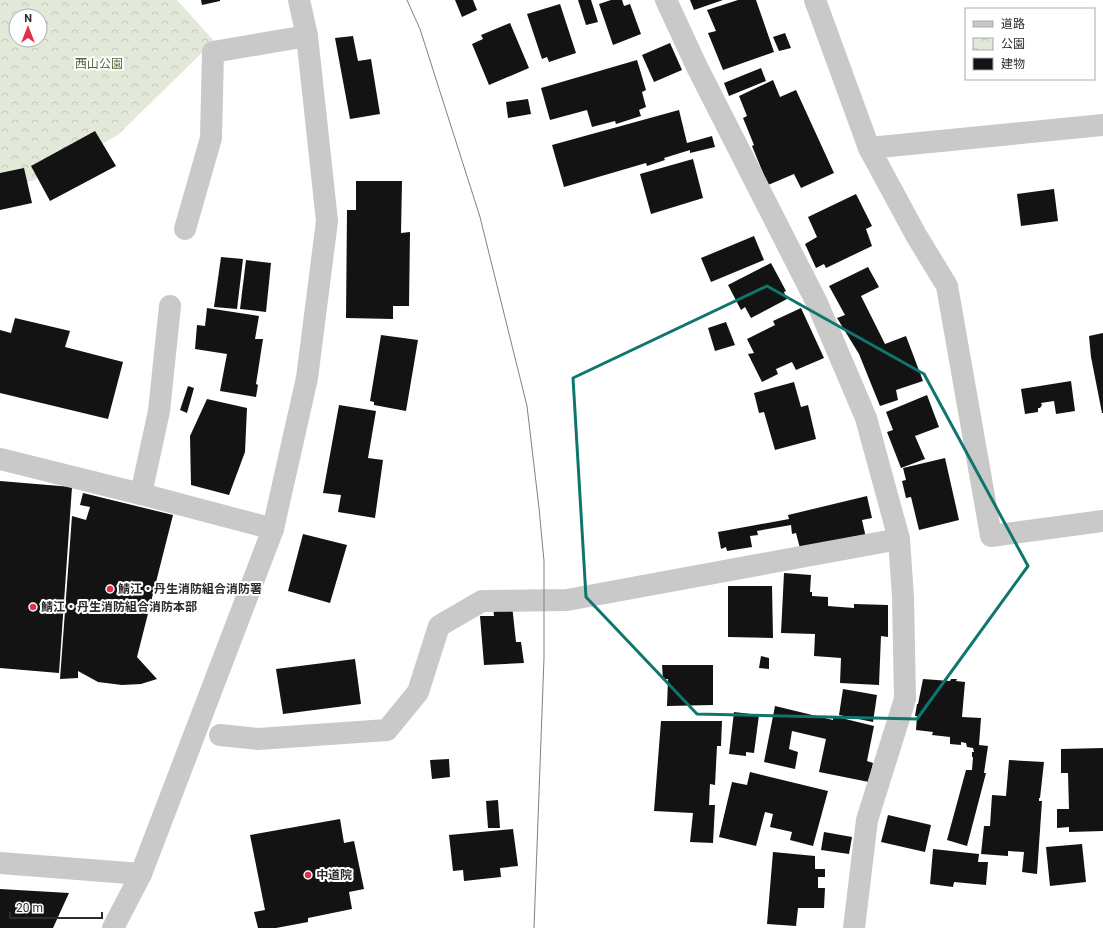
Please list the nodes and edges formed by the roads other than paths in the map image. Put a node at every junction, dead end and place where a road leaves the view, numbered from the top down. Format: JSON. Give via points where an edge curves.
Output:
{"nodes":[{"id":1,"x":300,"y":0,"type":"edge"},
{"id":2,"x":666,"y":0,"type":"edge"},
{"id":3,"x":815,"y":0,"type":"edge"},
{"id":4,"x":307,"y":36,"type":"junction"},
{"id":5,"x":1103,"y":125,"type":"edge"},
{"id":6,"x":869,"y":148,"type":"junction"},
{"id":7,"x":185,"y":230,"type":"dead end"},
{"id":8,"x":170,"y":306,"type":"dead end"},
{"id":9,"x":0,"y":459,"type":"edge"},
{"id":10,"x":141,"y":494,"type":"junction"},
{"id":11,"x":1103,"y":522,"type":"edge"},
{"id":12,"x":274,"y":529,"type":"junction"},
{"id":13,"x":899,"y":539,"type":"junction"},
{"id":14,"x":220,"y":735,"type":"dead end"},
{"id":15,"x":0,"y":863,"type":"edge"},
{"id":16,"x":141,"y":874,"type":"junction"},
{"id":17,"x":113,"y":928,"type":"edge"},
{"id":18,"x":854,"y":928,"type":"edge"}],
"edges":[{"from":1,"to":4,"type":"street"},
{"from":2,"to":13,"type":"street","via":[[697,67],[817,303],[866,418]]},
{"from":3,"to":6,"type":"street"},
{"from":4,"to":7,"type":"street","via":[[213,52],[211,138]]},
{"from":4,"to":12,"type":"street","via":[[327,221],[307,378]]},
{"from":5,"to":6,"type":"street"},
{"from":6,"to":11,"type":"street","via":[[947,286],[991,536]]},
{"from":8,"to":10,"type":"street","via":[[159,411]]},
{"from":9,"to":10,"type":"street"},
{"from":10,"to":12,"type":"street"},
{"from":12,"to":16,"type":"street"},
{"from":13,"to":14,"type":"street","via":[[567,600],[482,601],[439,626],[418,692],[387,730],[258,739]]},
{"from":13,"to":18,"type":"street","via":[[905,699],[867,820]]},
{"from":15,"to":16,"type":"street"},
{"from":16,"to":17,"type":"street"}]}
